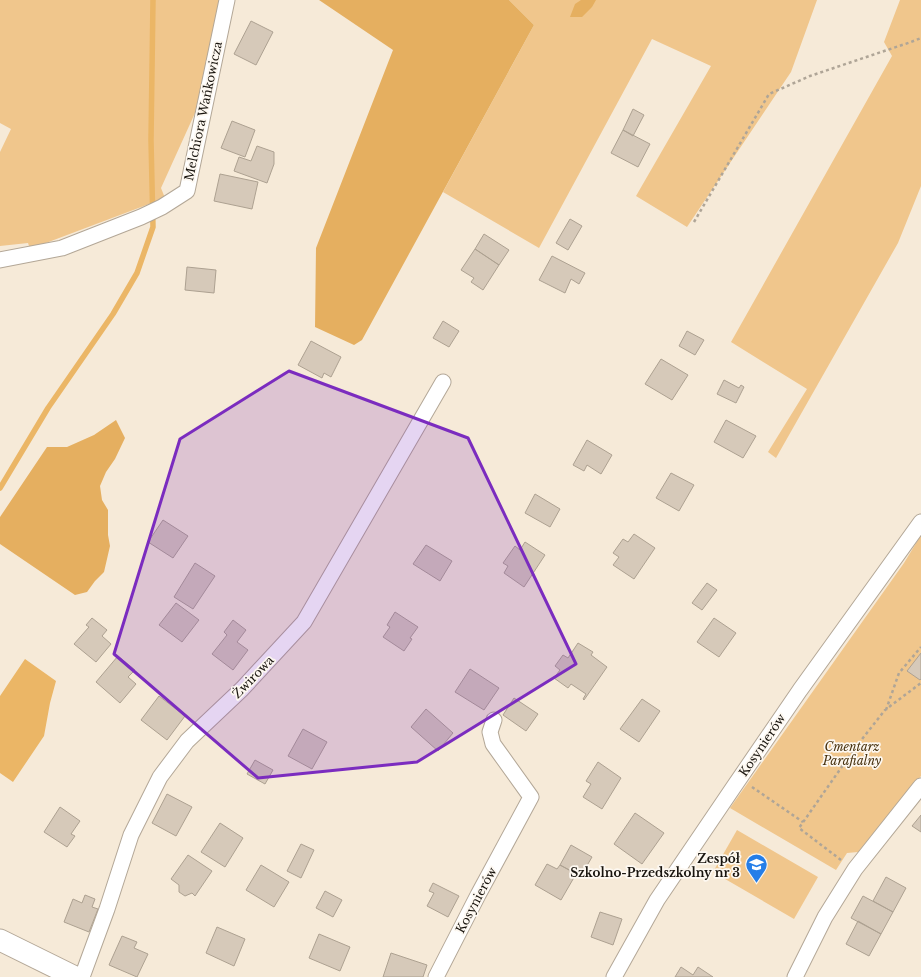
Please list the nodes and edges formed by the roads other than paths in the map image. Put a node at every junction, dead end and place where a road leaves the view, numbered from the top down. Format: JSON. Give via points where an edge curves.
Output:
{"nodes":[{"id":1,"x":227,"y":0,"type":"edge"},
{"id":2,"x":0,"y":260,"type":"edge"},
{"id":3,"x":443,"y":382,"type":"dead end"},
{"id":4,"x":921,"y":522,"type":"edge"},
{"id":5,"x":494,"y":720,"type":"dead end"},
{"id":6,"x":921,"y":786,"type":"edge"},
{"id":7,"x":6,"y":944,"type":"edge"},
{"id":8,"x":75,"y":977,"type":"edge"},
{"id":9,"x":82,"y":977,"type":"edge"},
{"id":10,"x":436,"y":977,"type":"edge"},
{"id":11,"x":614,"y":977,"type":"edge"},
{"id":12,"x":796,"y":977,"type":"edge"}],
"edges":[{"from":1,"to":2,"type":"street","name":"Melchiora Wańkowicza","via":[[187,191],[162,207],[62,248]]},
{"from":3,"to":9,"type":"street","name":"Żwirowa","via":[[304,622],[242,689],[187,741],[160,777],[131,835]]},
{"from":4,"to":11,"type":"street","name":"Kosynierów","via":[[735,785],[658,900]]},
{"from":5,"to":10,"type":"street","name":"Kosynierów","via":[[490,732],[493,744],[531,797]]},
{"from":6,"to":12,"type":"street","via":[[855,869],[825,917]]},
{"from":7,"to":8,"type":"street"}]}
